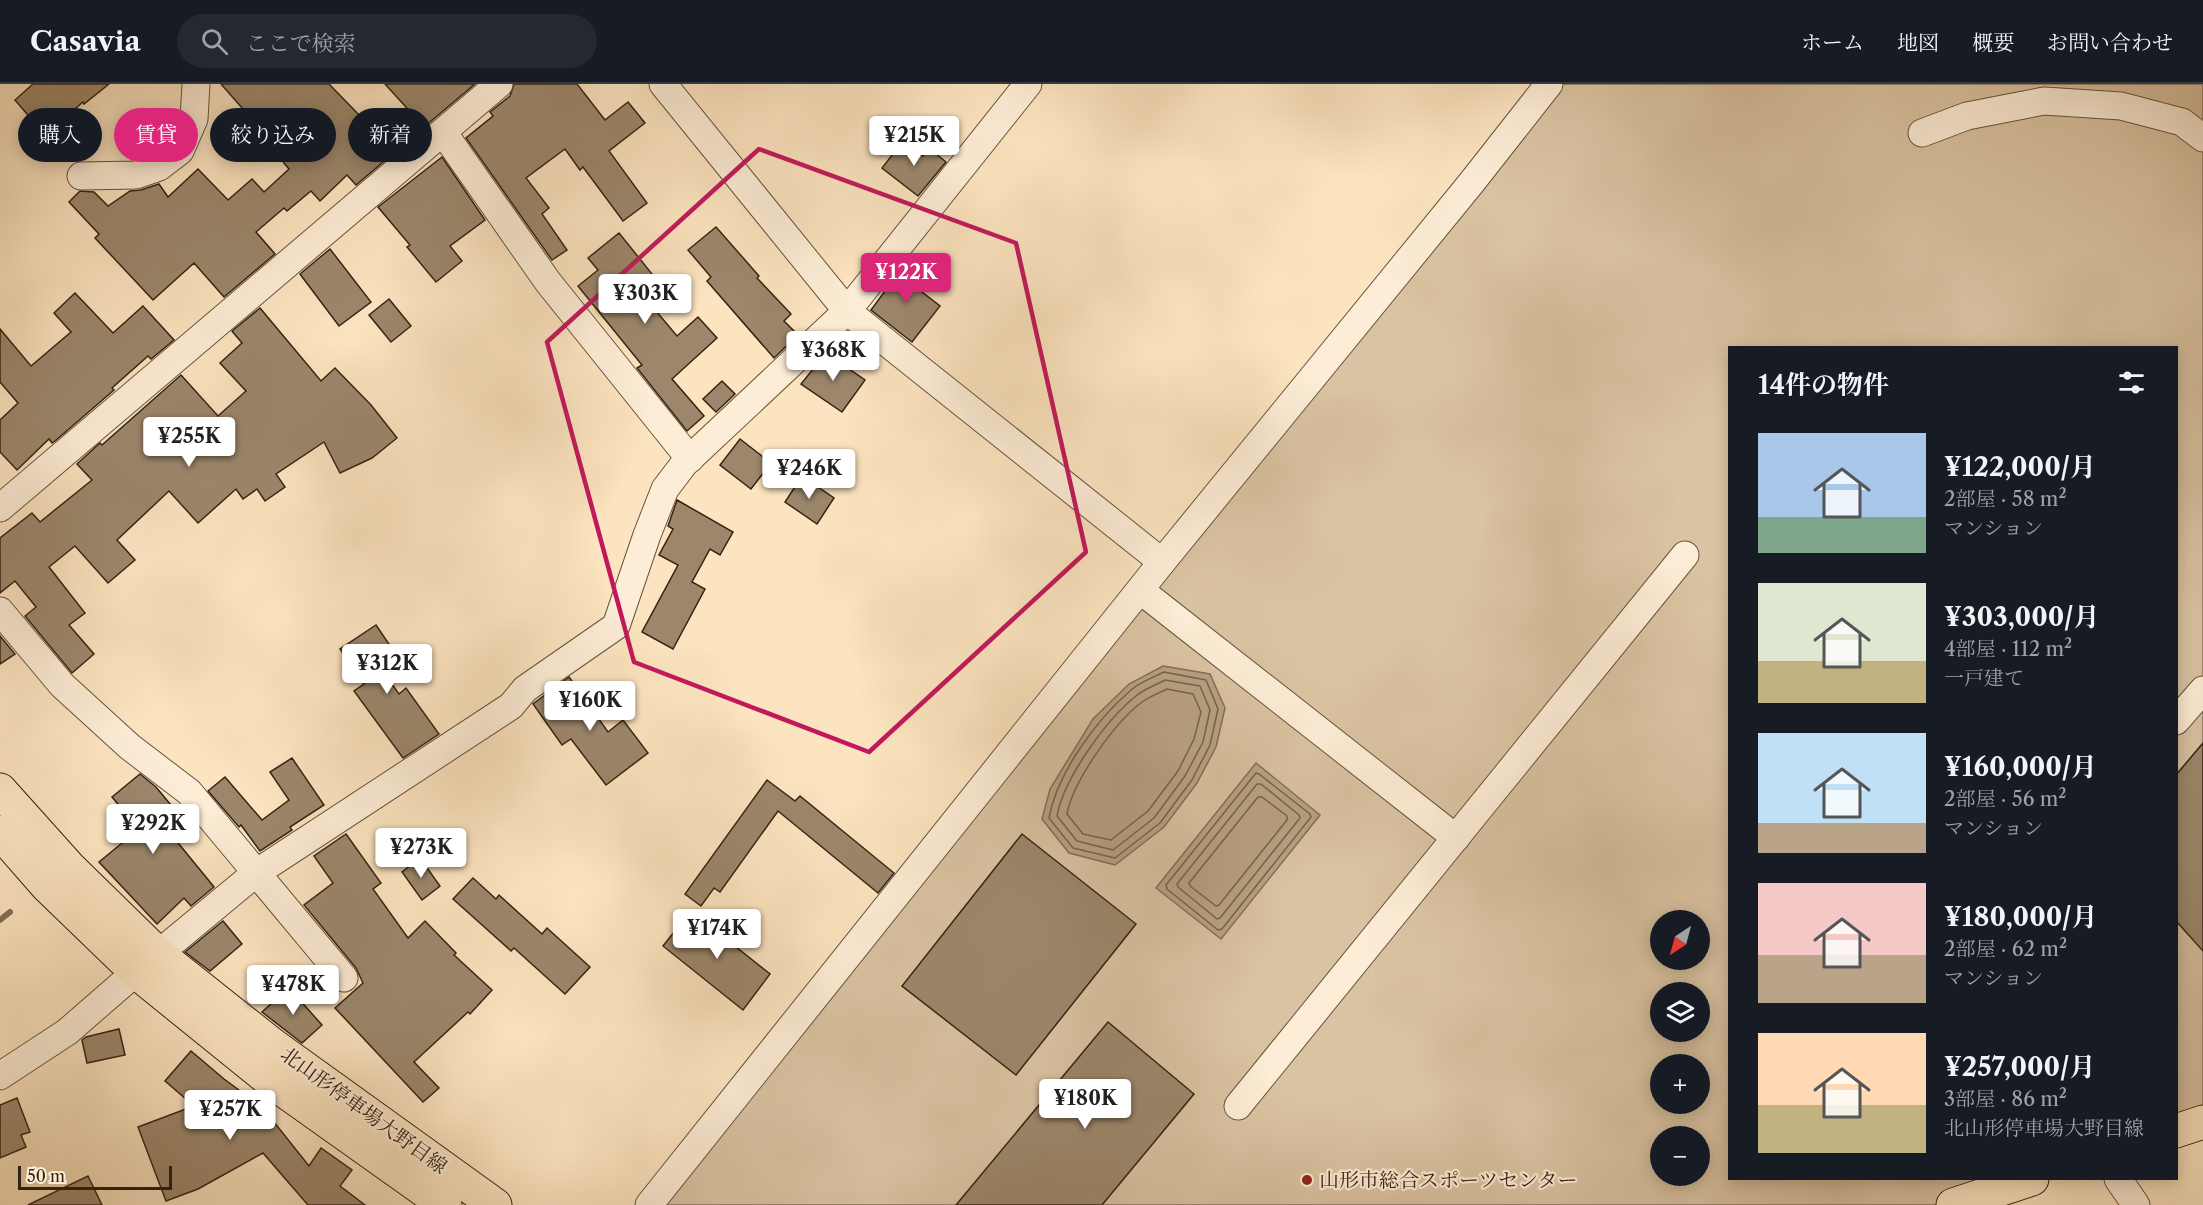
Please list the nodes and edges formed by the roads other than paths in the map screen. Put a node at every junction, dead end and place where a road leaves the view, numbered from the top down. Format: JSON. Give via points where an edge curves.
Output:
{"nodes":[{"id":1,"x":196,"y":84,"type":"edge"},
{"id":2,"x":499,"y":84,"type":"edge"},
{"id":3,"x":663,"y":84,"type":"edge"},
{"id":4,"x":1028,"y":84,"type":"edge"},
{"id":5,"x":1549,"y":84,"type":"edge"},
{"id":6,"x":443,"y":132,"type":"junction"},
{"id":7,"x":1922,"y":133,"type":"dead end"},
{"id":8,"x":2203,"y":138,"type":"edge"},
{"id":9,"x":81,"y":176,"type":"dead end"},
{"id":10,"x":847,"y":311,"type":"junction"},
{"id":11,"x":690,"y":459,"type":"junction"},
{"id":12,"x":0,"y":508,"type":"edge"},
{"id":13,"x":1685,"y":555,"type":"dead end"},
{"id":14,"x":1162,"y":562,"type":"junction"},
{"id":15,"x":1140,"y":590,"type":"junction"},
{"id":16,"x":0,"y":611,"type":"edge"},
{"id":17,"x":2203,"y":690,"type":"edge"},
{"id":18,"x":2178,"y":719,"type":"edge"},
{"id":19,"x":0,"y":790,"type":"edge"},
{"id":20,"x":0,"y":832,"type":"edge"},
{"id":21,"x":1456,"y":838,"type":"junction"},
{"id":22,"x":256,"y":873,"type":"junction"},
{"id":23,"x":147,"y":963,"type":"junction"},
{"id":24,"x":344,"y":978,"type":"dead end"},
{"id":25,"x":0,"y":1076,"type":"edge"},
{"id":26,"x":1238,"y":1106,"type":"dead end"},
{"id":27,"x":2203,"y":1122,"type":"edge"},
{"id":28,"x":2178,"y":1130,"type":"edge"},
{"id":29,"x":2119,"y":1180,"type":"edge"},
{"id":30,"x":2014,"y":1190,"type":"edge"},
{"id":31,"x":445,"y":1205,"type":"edge"},
{"id":32,"x":495,"y":1205,"type":"edge"},
{"id":33,"x":649,"y":1205,"type":"edge"},
{"id":34,"x":1953,"y":1205,"type":"edge"},
{"id":35,"x":2136,"y":1205,"type":"edge"}],
"edges":[{"from":1,"to":9,"type":"street","via":[[194,119],[180,151],[159,167],[136,175]]},
{"from":2,"to":6,"type":"street"},
{"from":3,"to":10,"type":"street"},
{"from":4,"to":10,"type":"street"},
{"from":5,"to":14,"type":"street"},
{"from":6,"to":11,"type":"street","via":[[548,282]]},
{"from":6,"to":12,"type":"street"},
{"from":7,"to":8,"type":"street","via":[[1967,116],[2044,101],[2121,106],[2182,122]]},
{"from":10,"to":11,"type":"street"},
{"from":10,"to":14,"type":"street"},
{"from":11,"to":22,"type":"street","via":[[665,489],[616,626],[525,689],[511,706]]},
{"from":13,"to":21,"type":"street"},
{"from":14,"to":15,"type":"street"},
{"from":15,"to":21,"type":"street"},
{"from":15,"to":33,"type":"street"},
{"from":16,"to":22,"type":"street","via":[[62,685],[130,747],[189,792]]},
{"from":17,"to":18,"type":"street"},
{"from":19,"to":23,"type":"main road","name":"北山形停車場大野目線"},
{"from":20,"to":23,"type":"main road","name":"北山形停車場大野目線","via":[[47,886]]},
{"from":21,"to":26,"type":"street"},
{"from":22,"to":23,"type":"street"},
{"from":22,"to":24,"type":"street"},
{"from":23,"to":25,"type":"street","via":[[67,1032]]},
{"from":23,"to":31,"type":"main road","name":"北山形停車場大野目線","via":[[272,1082]]},
{"from":23,"to":32,"type":"main road","name":"北山形停車場大野目線","via":[[274,1046]]},
{"from":27,"to":28,"type":"main road"},
{"from":29,"to":35,"type":"street"},
{"from":30,"to":34,"type":"main road"}]}
